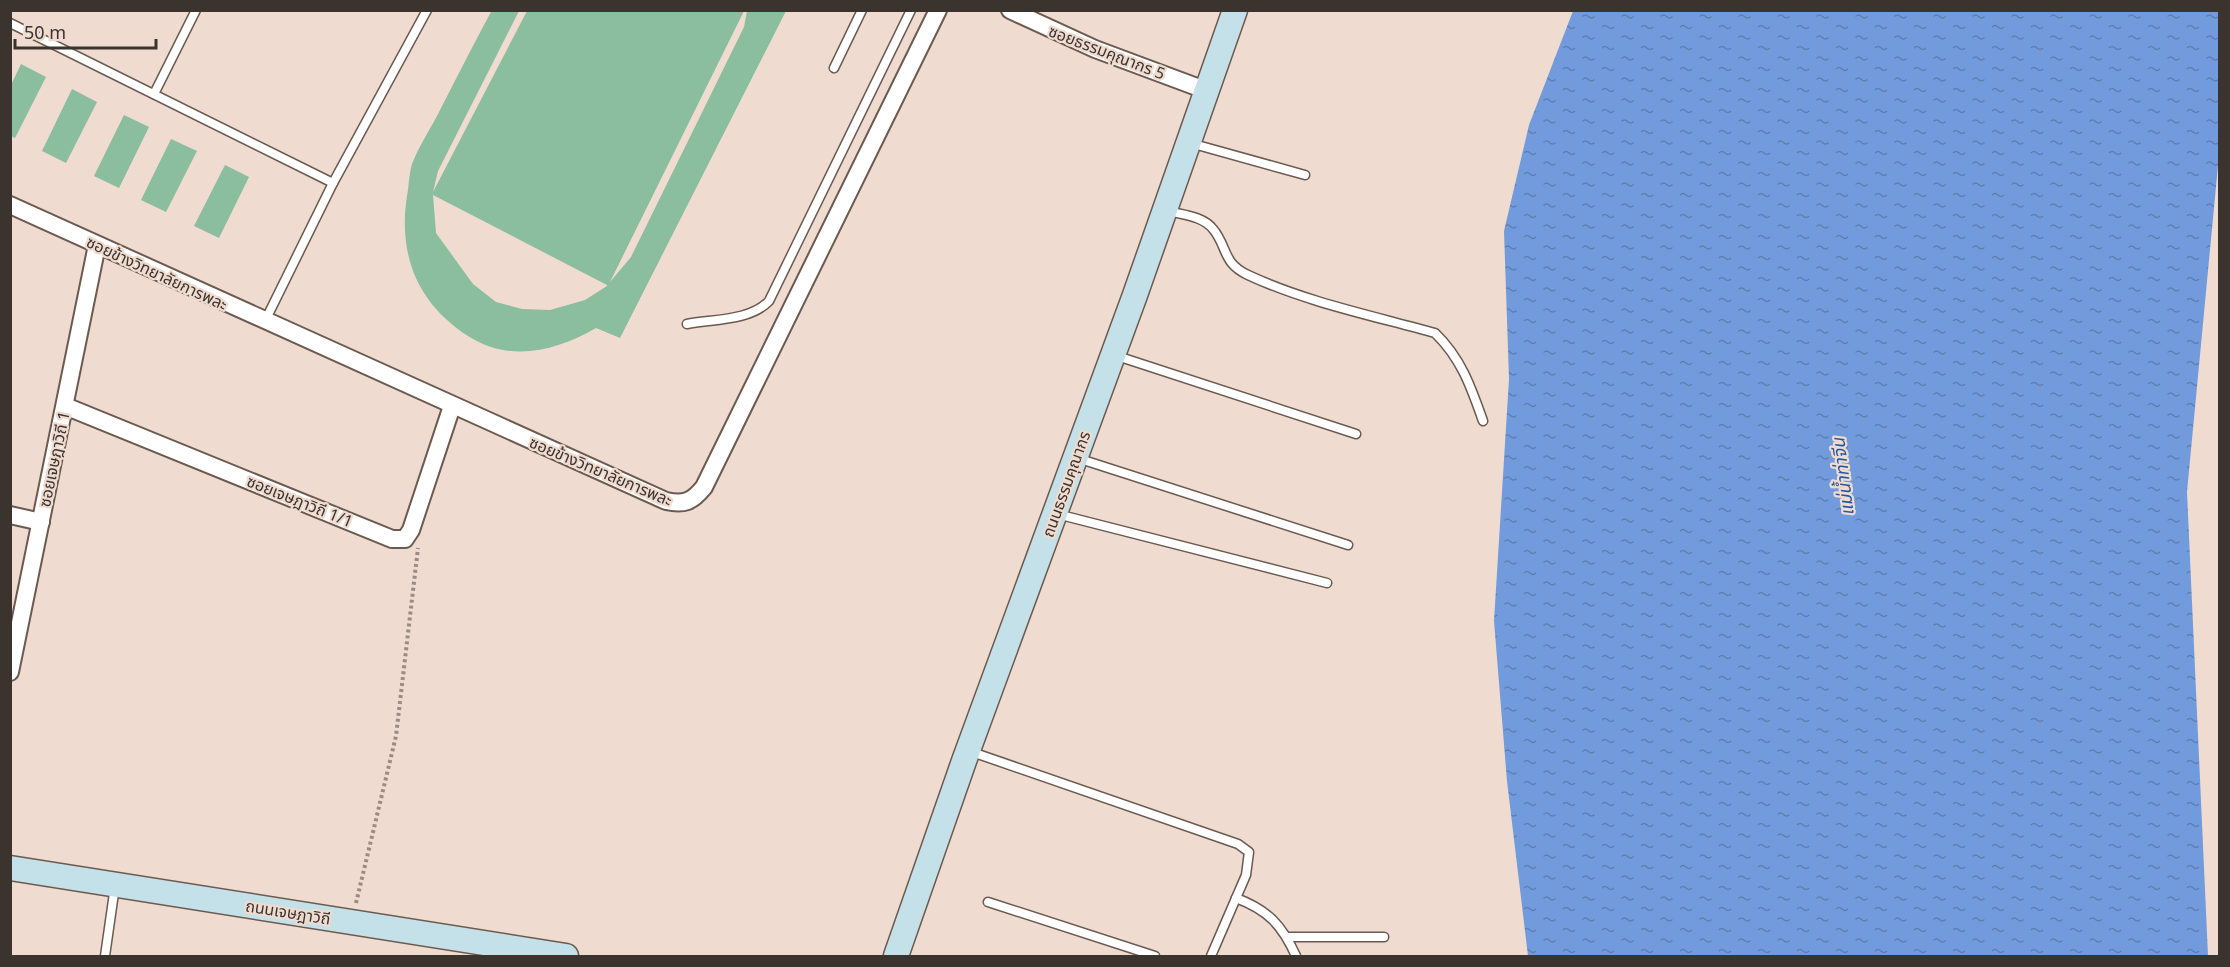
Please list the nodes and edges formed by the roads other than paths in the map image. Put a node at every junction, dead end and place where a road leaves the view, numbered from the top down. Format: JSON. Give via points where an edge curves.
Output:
{"nodes":[{"id":1,"x":196,"y":10,"type":"edge"},
{"id":2,"x":427,"y":10,"type":"edge"},
{"id":3,"x":862,"y":10,"type":"edge"},
{"id":4,"x":911,"y":10,"type":"edge"},
{"id":5,"x":938,"y":10,"type":"edge"},
{"id":6,"x":1010,"y":10,"type":"edge"},
{"id":7,"x":1235,"y":10,"type":"edge"},
{"id":8,"x":10,"y":23,"type":"edge"},
{"id":9,"x":834,"y":68,"type":"dead end"},
{"id":10,"x":1205,"y":90,"type":"junction"},
{"id":11,"x":154,"y":94,"type":"junction"},
{"id":12,"x":1187,"y":142,"type":"junction"},
{"id":13,"x":1305,"y":175,"type":"dead end"},
{"id":14,"x":333,"y":183,"type":"junction"},
{"id":15,"x":10,"y":205,"type":"edge"},
{"id":16,"x":1164,"y":210,"type":"junction"},
{"id":17,"x":97,"y":245,"type":"junction"},
{"id":18,"x":265,"y":322,"type":"junction"},
{"id":19,"x":687,"y":324,"type":"dead end"},
{"id":20,"x":1113,"y":355,"type":"junction"},
{"id":21,"x":65,"y":406,"type":"junction"},
{"id":22,"x":452,"y":406,"type":"junction"},
{"id":23,"x":1482,"y":421,"type":"dead end"},
{"id":24,"x":1356,"y":434,"type":"dead end"},
{"id":25,"x":1076,"y":458,"type":"junction"},
{"id":26,"x":1055,"y":514,"type":"junction"},
{"id":27,"x":10,"y":515,"type":"edge"},
{"id":28,"x":41,"y":522,"type":"junction"},
{"id":29,"x":1347,"y":545,"type":"dead end"},
{"id":30,"x":1327,"y":582,"type":"dead end"},
{"id":31,"x":10,"y":672,"type":"edge"},
{"id":32,"x":968,"y":751,"type":"junction"},
{"id":33,"x":10,"y":868,"type":"edge"},
{"id":34,"x":115,"y":884,"type":"junction"},
{"id":35,"x":1236,"y":898,"type":"junction"},
{"id":36,"x":988,"y":902,"type":"dead end"},
{"id":37,"x":1287,"y":937,"type":"junction"},
{"id":38,"x":1384,"y":937,"type":"dead end"},
{"id":39,"x":105,"y":957,"type":"edge"},
{"id":40,"x":566,"y":957,"type":"edge"},
{"id":41,"x":896,"y":957,"type":"edge"},
{"id":42,"x":1155,"y":957,"type":"edge"},
{"id":43,"x":1211,"y":957,"type":"edge"},
{"id":44,"x":1296,"y":957,"type":"edge"}],
"edges":[{"from":1,"to":11,"type":"lane"},
{"from":2,"to":14,"type":"lane"},
{"from":3,"to":9,"type":"lane"},
{"from":4,"to":19,"type":"lane","via":[[769,301],[748,314]]},
{"from":5,"to":22,"type":"street","name":"ซอยข้างวิทยาลัยการพละ","via":[[697,496],[680,504],[666,501]]},
{"from":6,"to":10,"type":"street","name":"ซอยธรรมคุณากร 5","via":[[1095,49]]},
{"from":7,"to":10,"type":"street","name":"ถนนธรรมคุณากร"},
{"from":8,"to":11,"type":"lane"},
{"from":10,"to":12,"type":"street","name":"ถนนธรรมคุณากร"},
{"from":11,"to":14,"type":"lane"},
{"from":12,"to":13,"type":"lane"},
{"from":12,"to":16,"type":"street","name":"ถนนธรรมคุณากร"},
{"from":14,"to":18,"type":"lane"},
{"from":15,"to":17,"type":"street","name":"ซอยข้างวิทยาลัยการพละ"},
{"from":16,"to":20,"type":"street","name":"ถนนธรรมคุณากร"},
{"from":16,"to":23,"type":"lane","via":[[1206,223],[1214,230],[1226,258],[1249,276],[1435,333],[1466,372]]},
{"from":17,"to":18,"type":"street","name":"ซอยข้างวิทยาลัยการพละ"},
{"from":17,"to":21,"type":"street","name":"ซอยเจษฎาวิถี 1"},
{"from":18,"to":22,"type":"street","name":"ซอยข้างวิทยาลัยการพละ"},
{"from":20,"to":24,"type":"lane"},
{"from":20,"to":25,"type":"street","name":"ถนนธรรมคุณากร"},
{"from":21,"to":22,"type":"street","name":"ซอยเจษฎาวิถี 1/1","via":[[392,539],[405,539],[411,530]]},
{"from":21,"to":28,"type":"street","name":"ซอยเจษฎาวิถี 1"},
{"from":25,"to":26,"type":"street","name":"ถนนธรรมคุณากร"},
{"from":25,"to":29,"type":"lane"},
{"from":26,"to":30,"type":"lane"},
{"from":26,"to":32,"type":"street","name":"ถนนธรรมคุณากร"},
{"from":27,"to":28,"type":"street"},
{"from":28,"to":31,"type":"street","name":"ซอยเจษฎาวิถี 1"},
{"from":32,"to":35,"type":"lane","via":[[1238,844],[1249,852],[1250,860]]},
{"from":32,"to":41,"type":"street","name":"ถนนธรรมคุณากร"},
{"from":33,"to":34,"type":"street","name":"ถนนเจษฎาวิถี"},
{"from":34,"to":39,"type":"lane"},
{"from":34,"to":40,"type":"street","name":"ถนนเจษฎาวิถี"},
{"from":35,"to":37,"type":"lane","via":[[1257,906]]},
{"from":35,"to":43,"type":"lane"},
{"from":36,"to":42,"type":"lane"},
{"from":37,"to":38,"type":"lane"},
{"from":37,"to":44,"type":"lane"}]}
